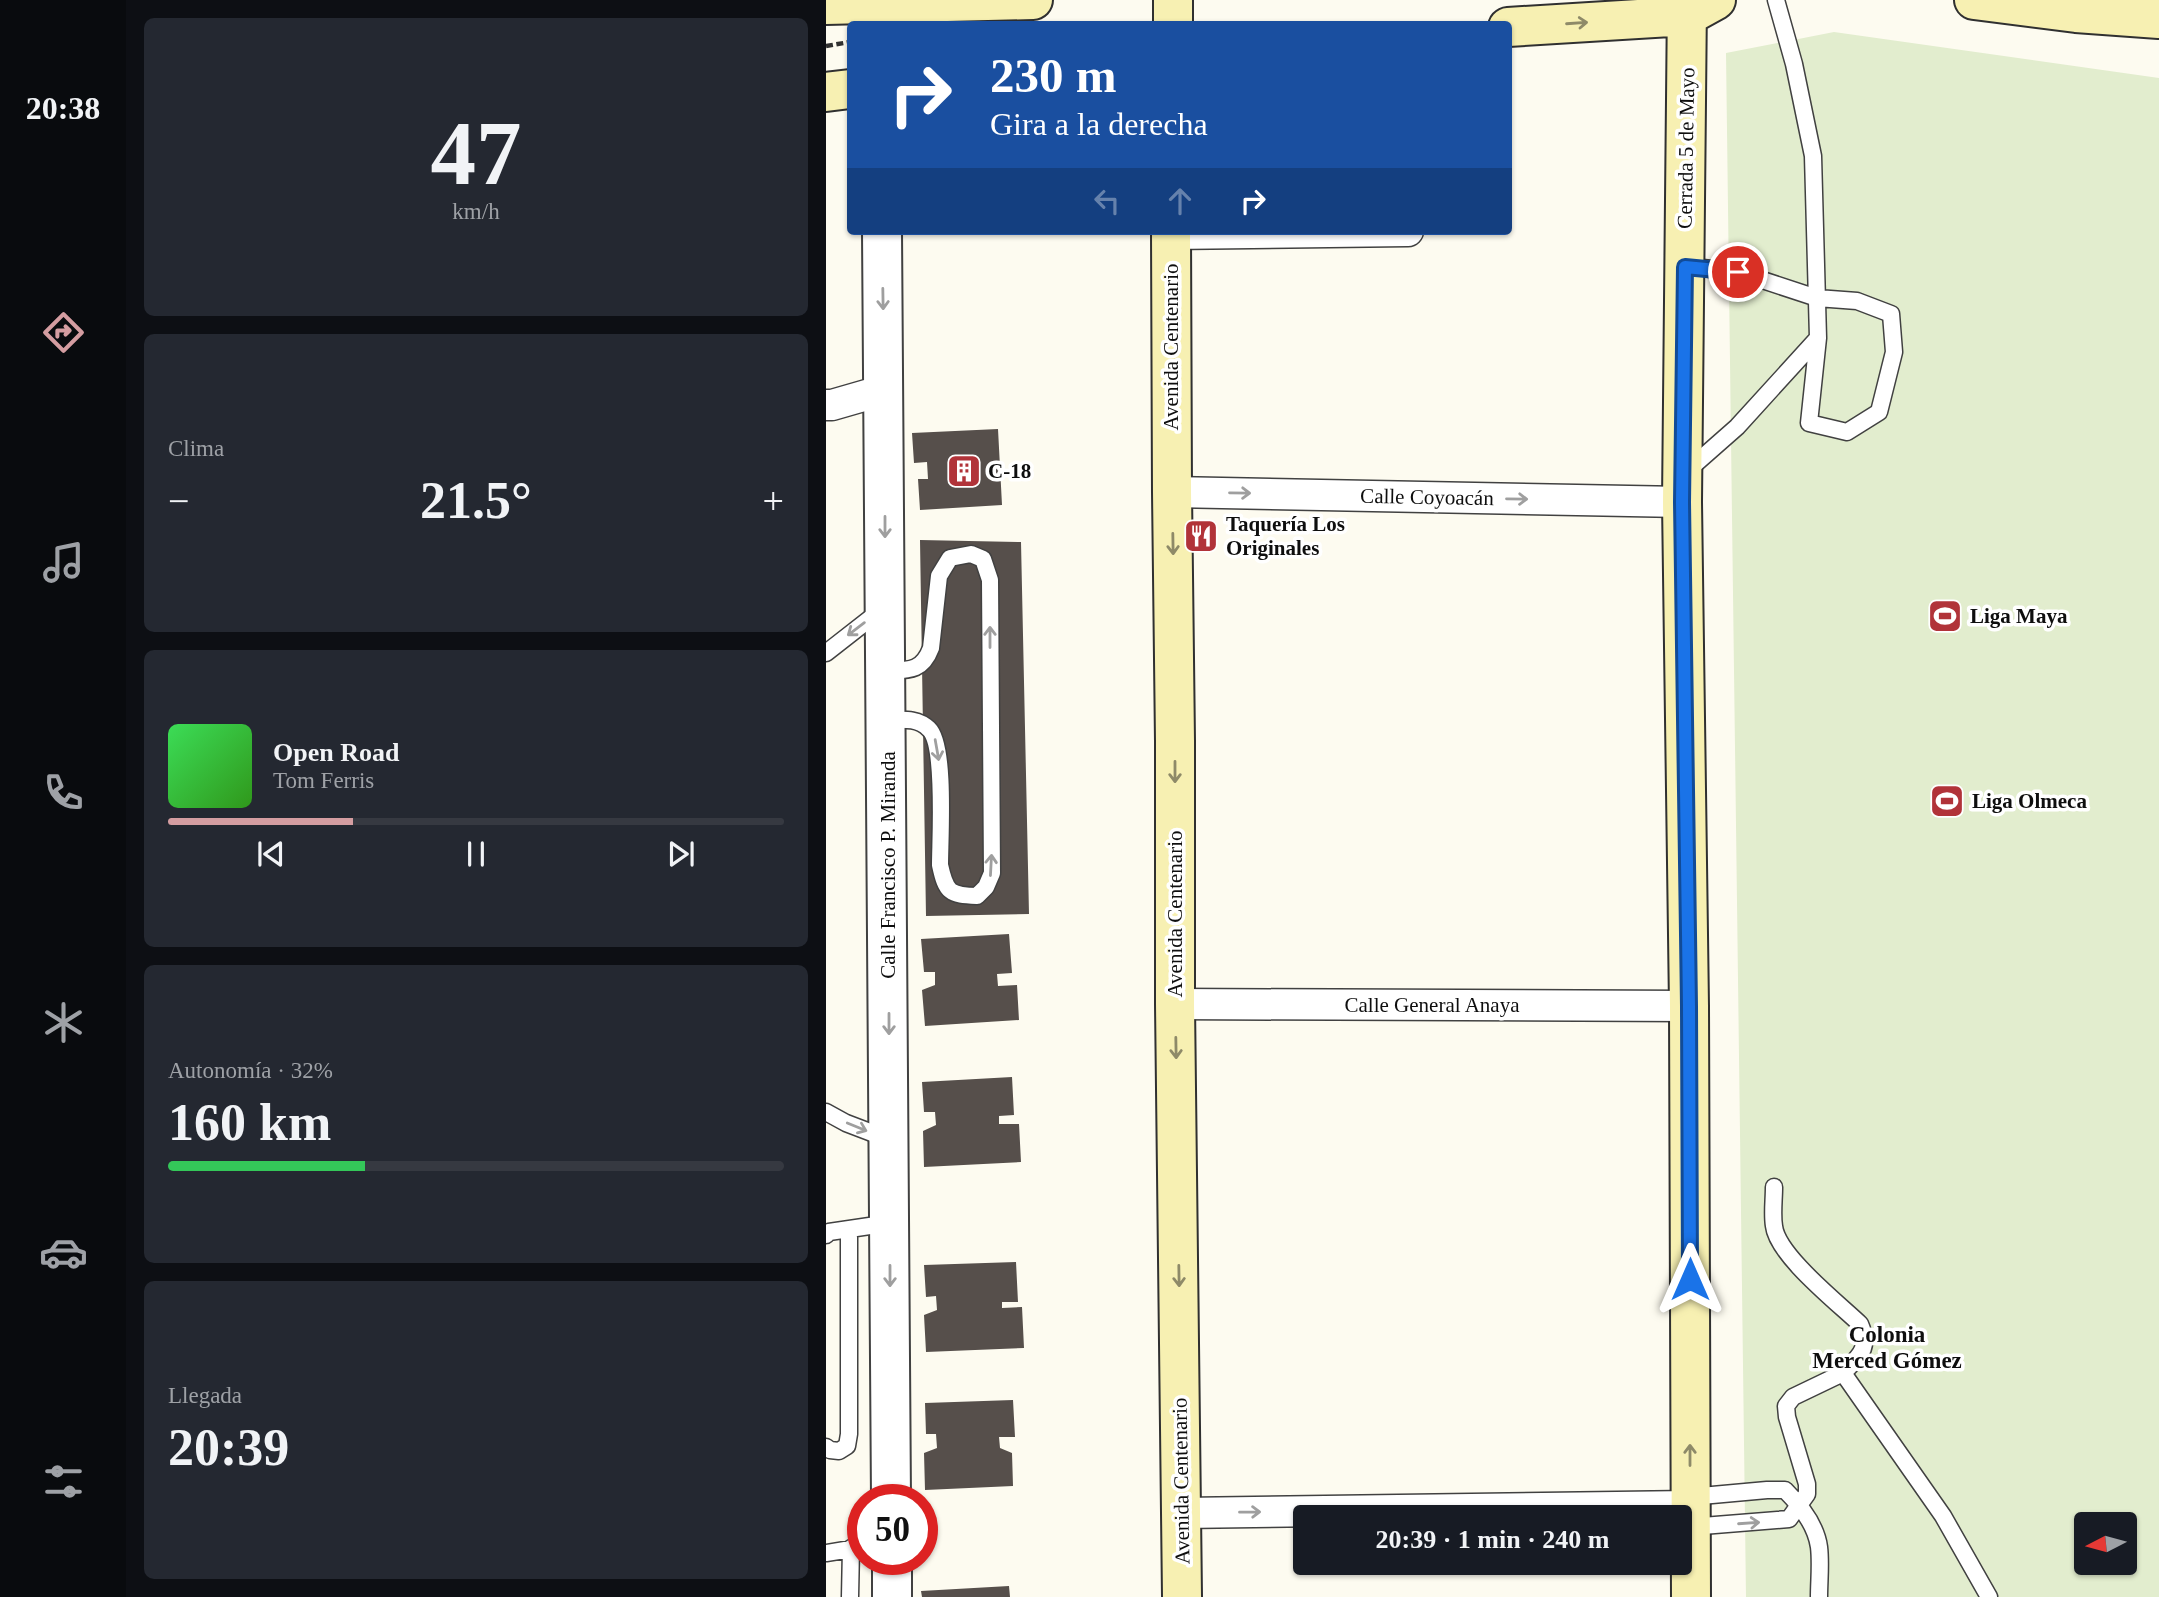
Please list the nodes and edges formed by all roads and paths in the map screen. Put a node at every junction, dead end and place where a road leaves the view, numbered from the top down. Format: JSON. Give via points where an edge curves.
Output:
{"nodes":[{"id":1,"x":1033,"y":0,"type":"edge"},
{"id":2,"x":1173,"y":0,"type":"edge"},
{"id":3,"x":1776,"y":0,"type":"edge"},
{"id":4,"x":1974,"y":0,"type":"edge"},
{"id":5,"x":826,"y":5,"type":"edge"},
{"id":6,"x":1697,"y":5,"type":"edge"},
{"id":7,"x":2067,"y":6,"type":"edge"},
{"id":8,"x":878,"y":9,"type":"edge"},
{"id":9,"x":2159,"y":19,"type":"edge"},
{"id":10,"x":1173,"y":21,"type":"edge"},
{"id":11,"x":1512,"y":27,"type":"edge"},
{"id":12,"x":847,"y":42,"type":"edge"},
{"id":13,"x":826,"y":46,"type":"edge"},
{"id":14,"x":847,"y":89,"type":"edge"},
{"id":15,"x":826,"y":92,"type":"edge"},
{"id":16,"x":883,"y":235,"type":"edge"},
{"id":17,"x":1171,"y":235,"type":"edge"},
{"id":18,"x":1685,"y":267,"type":"junction"},
{"id":19,"x":1817,"y":298,"type":"junction"},
{"id":20,"x":1818,"y":338,"type":"junction"},
{"id":21,"x":884,"y":390,"type":"junction"},
{"id":22,"x":826,"y":405,"type":"edge"},
{"id":23,"x":1682,"y":488,"type":"junction"},
{"id":24,"x":1172,"y":492,"type":"junction"},
{"id":25,"x":886,"y":607,"type":"junction"},
{"id":26,"x":826,"y":653,"type":"edge"},
{"id":27,"x":886,"y":671,"type":"junction"},
{"id":28,"x":887,"y":720,"type":"junction"},
{"id":29,"x":1175,"y":1003,"type":"junction"},
{"id":30,"x":1689,"y":1006,"type":"junction"},
{"id":31,"x":826,"y":1112,"type":"edge"},
{"id":32,"x":890,"y":1140,"type":"junction"},
{"id":33,"x":1774,"y":1187,"type":"dead end"},
{"id":34,"x":890,"y":1223,"type":"junction"},
{"id":35,"x":849,"y":1229,"type":"junction"},
{"id":36,"x":826,"y":1235,"type":"edge"},
{"id":37,"x":1843,"y":1373,"type":"junction"},
{"id":38,"x":826,"y":1447,"type":"edge"},
{"id":39,"x":891,"y":1484,"type":"edge"},
{"id":40,"x":1799,"y":1504,"type":"junction"},
{"id":41,"x":1690,"y":1505,"type":"edge"},
{"id":42,"x":1692,"y":1509,"type":"edge"},
{"id":43,"x":1692,"y":1510,"type":"edge"},
{"id":44,"x":1293,"y":1512,"type":"edge"},
{"id":45,"x":1182,"y":1513,"type":"junction"},
{"id":46,"x":847,"y":1549,"type":"edge"},
{"id":47,"x":826,"y":1553,"type":"edge"},
{"id":48,"x":853,"y":1575,"type":"edge"},
{"id":49,"x":891,"y":1575,"type":"edge"},
{"id":50,"x":1691,"y":1575,"type":"edge"},
{"id":51,"x":850,"y":1597,"type":"edge"},
{"id":52,"x":892,"y":1597,"type":"edge"},
{"id":53,"x":1182,"y":1597,"type":"edge"},
{"id":54,"x":1691,"y":1597,"type":"edge"},
{"id":55,"x":1819,"y":1597,"type":"edge"},
{"id":56,"x":1989,"y":1597,"type":"edge"}],
"edges":[{"from":1,"to":8,"type":"main road"},
{"from":2,"to":10,"type":"main road"},
{"from":3,"to":19,"type":"lane","via":[[1812,156]]},
{"from":4,"to":7,"type":"main road"},
{"from":5,"to":8,"type":"main road"},
{"from":11,"to":6,"type":"main road","one_way":true},
{"from":6,"to":18,"type":"main road","name":"Cerrada 5 de Mayo"},
{"from":7,"to":9,"type":"main road"},
{"from":12,"to":13,"type":"path"},
{"from":14,"to":15,"type":"main road"},
{"from":16,"to":21,"type":"street","name":"Calle Francisco P. Miranda","one_way":true},
{"from":17,"to":24,"type":"main road","name":"Avenida Centenario"},
{"from":18,"to":19,"type":"lane","via":[[1738,272]]},
{"from":18,"to":23,"type":"main road","name":"Cerrada 5 de Mayo"},
{"from":19,"to":20,"type":"lane"},
{"from":19,"to":20,"type":"lane","via":[[1857,302],[1891,314],[1894,352],[1879,412],[1847,432],[1809,423]]},
{"from":20,"to":23,"type":"lane"},
{"from":21,"to":22,"type":"street"},
{"from":21,"to":25,"type":"street","name":"Calle Francisco P. Miranda","one_way":true},
{"from":24,"to":23,"type":"street","name":"Calle Coyoacán","one_way":true},
{"from":23,"to":30,"type":"main road","name":"Cerrada 5 de Mayo"},
{"from":24,"to":29,"type":"main road","name":"Avenida Centenario","one_way":true},
{"from":25,"to":26,"type":"lane","one_way":true},
{"from":25,"to":27,"type":"street","name":"Calle Francisco P. Miranda"},
{"from":27,"to":28,"type":"street","name":"Calle Francisco P. Miranda"},
{"from":28,"to":27,"type":"lane","one_way":true,"via":[[912,720],[930,730],[937,743],[943,878],[955,895],[977,896],[992,873],[990,580],[983,559],[971,554],[950,558],[939,576],[928,657],[913,669]]},
{"from":28,"to":32,"type":"street","name":"Calle Francisco P. Miranda","one_way":true},
{"from":29,"to":30,"type":"street","name":"Calle General Anaya"},
{"from":29,"to":45,"type":"main road","name":"Avenida Centenario","one_way":true},
{"from":41,"to":30,"type":"main road","name":"Cerrada 5 de Mayo","one_way":true},
{"from":31,"to":32,"type":"lane","one_way":true},
{"from":32,"to":34,"type":"street","name":"Calle Francisco P. Miranda"},
{"from":33,"to":37,"type":"lane","via":[[1774,1227],[1779,1243],[1860,1324],[1864,1334],[1862,1353]]},
{"from":34,"to":35,"type":"lane"},
{"from":34,"to":39,"type":"street","name":"Calle Francisco P. Miranda","one_way":true},
{"from":35,"to":36,"type":"lane"},
{"from":35,"to":38,"type":"lane","via":[[849,1434],[847,1446],[839,1451]]},
{"from":37,"to":40,"type":"lane","via":[[1793,1397],[1786,1406],[1807,1484],[1807,1494]]},
{"from":37,"to":56,"type":"lane","via":[[1943,1516]]},
{"from":40,"to":42,"type":"lane","via":[[1786,1490],[1767,1490]]},
{"from":43,"to":40,"type":"lane","one_way":true,"via":[[1789,1519]]},
{"from":40,"to":55,"type":"lane","via":[[1819,1546]]},
{"from":45,"to":44,"type":"street","one_way":true},
{"from":45,"to":53,"type":"main road","name":"Avenida Centenario"},
{"from":46,"to":47,"type":"lane"},
{"from":48,"to":51,"type":"lane"},
{"from":49,"to":52,"type":"street"},
{"from":50,"to":54,"type":"main road","name":"Cerrada 5 de Mayo"}]}
